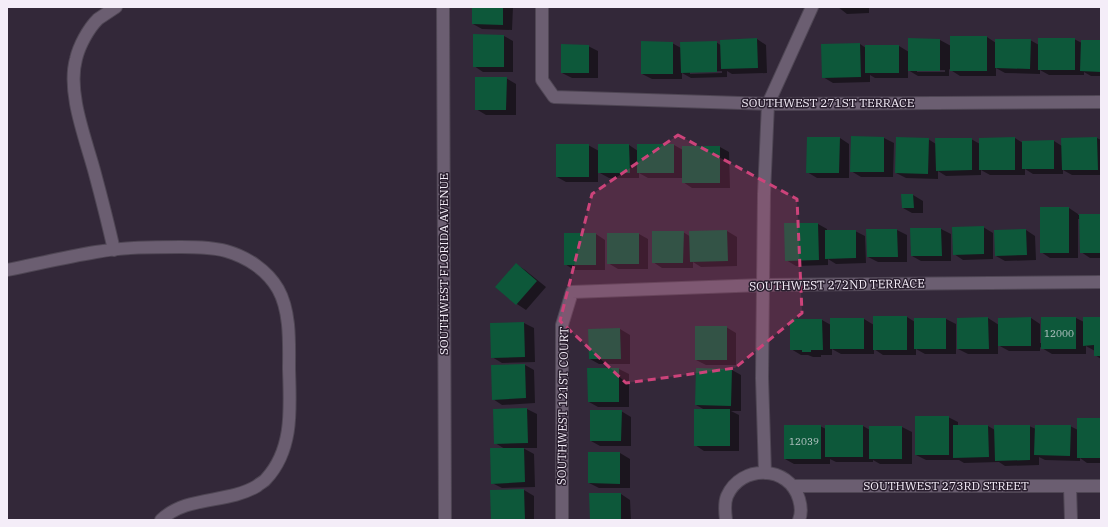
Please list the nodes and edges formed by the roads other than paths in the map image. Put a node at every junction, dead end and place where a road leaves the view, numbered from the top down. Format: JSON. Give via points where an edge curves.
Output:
{"nodes":[{"id":1,"x":116,"y":7,"type":"edge"},
{"id":2,"x":443,"y":7,"type":"edge"},
{"id":3,"x":542,"y":7,"type":"edge"},
{"id":4,"x":812,"y":7,"type":"edge"},
{"id":5,"x":1101,"y":102,"type":"edge"},
{"id":6,"x":768,"y":104,"type":"junction"},
{"id":7,"x":114,"y":250,"type":"junction"},
{"id":8,"x":7,"y":270,"type":"edge"},
{"id":9,"x":1101,"y":282,"type":"edge"},
{"id":10,"x":763,"y":285,"type":"junction"},
{"id":11,"x":572,"y":292,"type":"joint"},
{"id":12,"x":765,"y":472,"type":"junction"},
{"id":13,"x":792,"y":486,"type":"junction"},
{"id":14,"x":1101,"y":486,"type":"edge"},
{"id":15,"x":1070,"y":487,"type":"junction"},
{"id":16,"x":162,"y":520,"type":"edge"},
{"id":17,"x":445,"y":520,"type":"edge"},
{"id":18,"x":562,"y":520,"type":"edge"},
{"id":19,"x":726,"y":520,"type":"edge"},
{"id":20,"x":799,"y":520,"type":"edge"},
{"id":21,"x":1071,"y":520,"type":"edge"}],
"edges":[{"from":1,"to":7,"type":"street","via":[[98,20],[85,38],[76,59],[74,74],[78,112]]},
{"from":2,"to":17,"type":"street","name":"SOUTHWEST FLORIDA AVENUE"},
{"from":3,"to":6,"type":"street","name":"SOUTHWEST 271ST TERRACE","via":[[542,80],[554,97]]},
{"from":4,"to":6,"type":"street"},
{"from":5,"to":6,"type":"street","name":"SOUTHWEST 271ST TERRACE"},
{"from":6,"to":10,"type":"street"},
{"from":7,"to":8,"type":"street"},
{"from":7,"to":16,"type":"street","via":[[200,248],[230,252],[256,265],[268,275],[279,290],[286,311],[289,332],[290,420],[285,446],[278,464],[266,480],[248,491],[182,506]]},
{"from":9,"to":10,"type":"street","name":"SOUTHWEST 272ND TERRACE"},
{"from":10,"to":11,"type":"street","name":"SOUTHWEST 272ND TERRACE"},
{"from":10,"to":12,"type":"street"},
{"from":11,"to":18,"type":"street","name":"SOUTHWEST 121ST COURT","via":[[562,325]]},
{"from":12,"to":13,"type":"street","via":[[780,476]]},
{"from":12,"to":19,"type":"street","via":[[743,477],[733,486],[727,496]]},
{"from":13,"to":15,"type":"street","name":"SOUTHWEST 273RD STREET"},
{"from":13,"to":20,"type":"street","via":[[801,505]]},
{"from":14,"to":15,"type":"street","name":"SOUTHWEST 273RD STREET"},
{"from":15,"to":21,"type":"street"}]}
